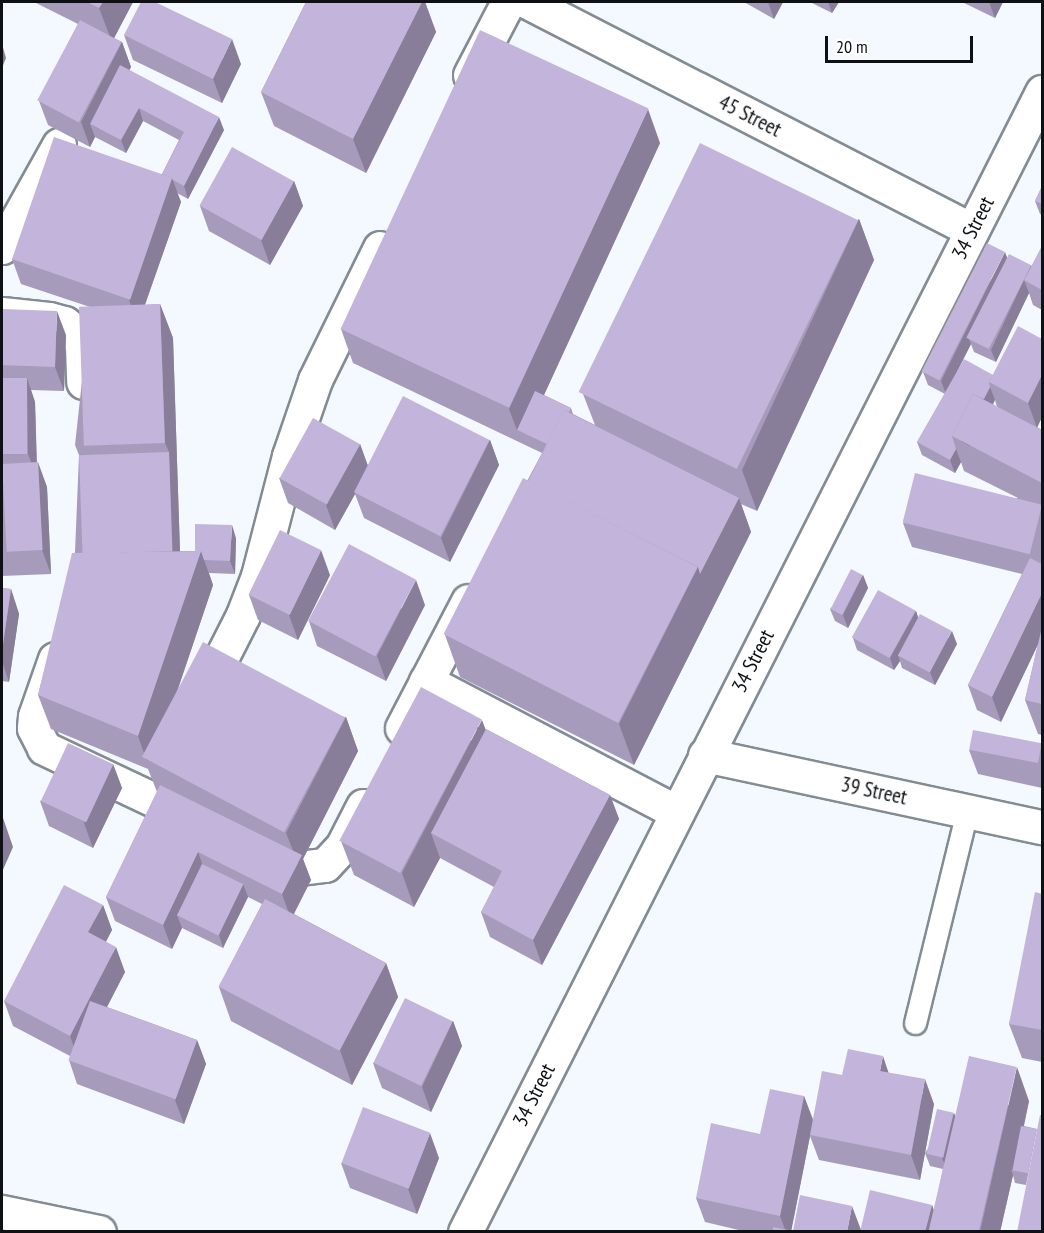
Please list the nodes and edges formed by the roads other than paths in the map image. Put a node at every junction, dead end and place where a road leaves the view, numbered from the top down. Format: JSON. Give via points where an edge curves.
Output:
{"nodes":[{"id":1,"x":508,"y":2,"type":"edge"},
{"id":2,"x":528,"y":2,"type":"edge"},
{"id":3,"x":1042,"y":92,"type":"edge"},
{"id":4,"x":454,"y":105,"type":"edge"},
{"id":5,"x":59,"y":145,"type":"edge"},
{"id":6,"x":395,"y":219,"type":"edge"},
{"id":7,"x":972,"y":231,"type":"junction"},
{"id":8,"x":2,"y":247,"type":"edge"},
{"id":9,"x":2,"y":314,"type":"edge"},
{"id":10,"x":82,"y":408,"type":"edge"},
{"id":11,"x":481,"y":575,"type":"edge"},
{"id":12,"x":64,"y":631,"type":"edge"},
{"id":13,"x":426,"y":681,"type":"junction"},
{"id":14,"x":191,"y":714,"type":"edge"},
{"id":15,"x":705,"y":755,"type":"junction"},
{"id":16,"x":163,"y":766,"type":"edge"},
{"id":17,"x":147,"y":797,"type":"junction"},
{"id":18,"x":967,"y":811,"type":"junction"},
{"id":19,"x":677,"y":812,"type":"junction"},
{"id":20,"x":1042,"y":827,"type":"edge"},
{"id":21,"x":915,"y":1023,"type":"dead end"},
{"id":22,"x":2,"y":1212,"type":"edge"},
{"id":23,"x":99,"y":1232,"type":"edge"},
{"id":24,"x":465,"y":1232,"type":"edge"}],
"edges":[{"from":1,"to":4,"type":"street"},
{"from":2,"to":7,"type":"street","name":"45 Street"},
{"from":3,"to":7,"type":"street","name":"34 Street"},
{"from":5,"to":8,"type":"street"},
{"from":6,"to":14,"type":"street","via":[[315,380],[289,456],[258,576],[234,634]]},
{"from":7,"to":15,"type":"street","name":"34 Street"},
{"from":9,"to":10,"type":"street","via":[[49,319],[76,332],[82,346]]},
{"from":11,"to":13,"type":"street"},
{"from":12,"to":17,"type":"street","via":[[35,716],[38,738],[54,754]]},
{"from":13,"to":17,"type":"street","via":[[342,847],[325,865],[299,868]]},
{"from":13,"to":19,"type":"street"},
{"from":15,"to":18,"type":"street","name":"39 Street"},
{"from":15,"to":19,"type":"street","name":"34 Street"},
{"from":16,"to":17,"type":"street"},
{"from":18,"to":20,"type":"street","name":"39 Street"},
{"from":18,"to":21,"type":"lane"},
{"from":19,"to":24,"type":"street","name":"34 Street"},
{"from":22,"to":23,"type":"street"}]}
